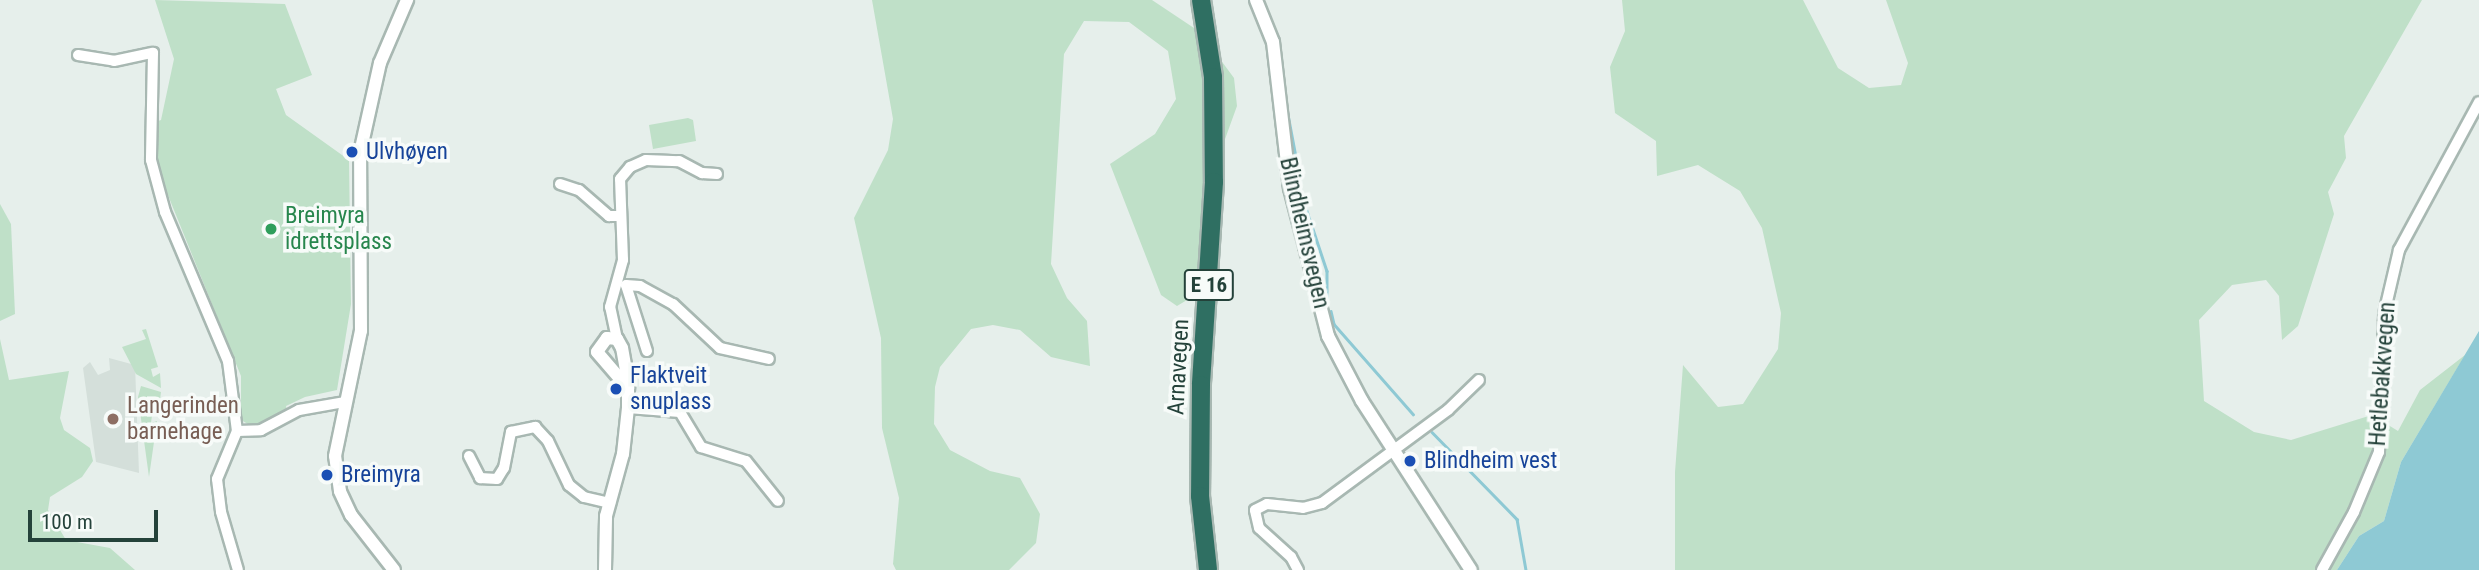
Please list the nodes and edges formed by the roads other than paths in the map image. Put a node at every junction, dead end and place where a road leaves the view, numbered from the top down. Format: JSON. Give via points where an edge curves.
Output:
{"nodes":[{"id":1,"x":407,"y":0,"type":"edge"},
{"id":2,"x":1201,"y":0,"type":"edge"},
{"id":3,"x":1256,"y":0,"type":"edge"},
{"id":4,"x":78,"y":55,"type":"dead end"},
{"id":5,"x":2479,"y":102,"type":"edge"},
{"id":6,"x":716,"y":174,"type":"dead end"},
{"id":7,"x":560,"y":184,"type":"dead end"},
{"id":8,"x":620,"y":216,"type":"junction"},
{"id":9,"x":622,"y":284,"type":"junction"},
{"id":10,"x":617,"y":339,"type":"junction"},
{"id":11,"x":647,"y":351,"type":"dead end"},
{"id":12,"x":769,"y":359,"type":"dead end"},
{"id":13,"x":1479,"y":380,"type":"dead end"},
{"id":14,"x":628,"y":388,"type":"junction"},
{"id":15,"x":345,"y":402,"type":"junction"},
{"id":16,"x":628,"y":408,"type":"junction"},
{"id":17,"x":237,"y":431,"type":"junction"},
{"id":18,"x":1394,"y":451,"type":"junction"},
{"id":19,"x":470,"y":456,"type":"dead end"},
{"id":20,"x":778,"y":501,"type":"dead end"},
{"id":21,"x":610,"y":503,"type":"junction"},
{"id":22,"x":238,"y":570,"type":"edge"},
{"id":23,"x":394,"y":570,"type":"edge"},
{"id":24,"x":605,"y":570,"type":"edge"},
{"id":25,"x":1208,"y":570,"type":"edge"},
{"id":26,"x":1298,"y":570,"type":"edge"},
{"id":27,"x":1471,"y":570,"type":"edge"},
{"id":28,"x":2322,"y":570,"type":"edge"}],
"edges":[{"from":1,"to":15,"type":"main road","via":[[380,63],[360,153],[361,331]]},
{"from":2,"to":25,"type":"highway","name":"Arnavegen","number":"E 16","via":[[1213,77],[1214,182],[1200,496]]},
{"from":3,"to":18,"type":"main road","name":"Blindheimsvegen","via":[[1273,42],[1290,188],[1328,336]]},
{"from":4,"to":17,"type":"street","via":[[114,61],[153,53],[153,171],[165,212],[228,361]]},
{"from":5,"to":28,"type":"street","name":"Hetlebakkvegen","via":[[2399,250],[2384,314],[2379,452],[2354,512]]},
{"from":6,"to":8,"type":"street","via":[[666,159],[630,167],[620,179]]},
{"from":7,"to":8,"type":"street","via":[[579,190],[609,216]]},
{"from":8,"to":9,"type":"street"},
{"from":9,"to":10,"type":"street","via":[[610,307]]},
{"from":9,"to":11,"type":"street"},
{"from":9,"to":12,"type":"street","via":[[639,286],[673,304],[720,348]]},
{"from":10,"to":14,"type":"main road"},
{"from":10,"to":14,"type":"main road","via":[[602,341],[597,352]]},
{"from":13,"to":18,"type":"street"},
{"from":14,"to":16,"type":"main road"},
{"from":15,"to":17,"type":"street","via":[[299,410],[261,430]]},
{"from":15,"to":23,"type":"main road","via":[[334,456],[340,491],[351,515]]},
{"from":16,"to":20,"type":"street","via":[[680,412],[701,447],[746,461]]},
{"from":16,"to":21,"type":"main road","via":[[623,454]]},
{"from":17,"to":22,"type":"street","via":[[217,479],[221,512]]},
{"from":18,"to":26,"type":"street","via":[[1322,503],[1303,508],[1267,504],[1255,510],[1259,528],[1291,557]]},
{"from":18,"to":27,"type":"main road","name":"Blindheimsvegen"},
{"from":19,"to":21,"type":"street","via":[[480,478],[497,479],[504,468],[511,432],[522,426],[536,428],[548,440],[569,485],[584,497]]},
{"from":21,"to":24,"type":"main road","via":[[603,540]]}]}
